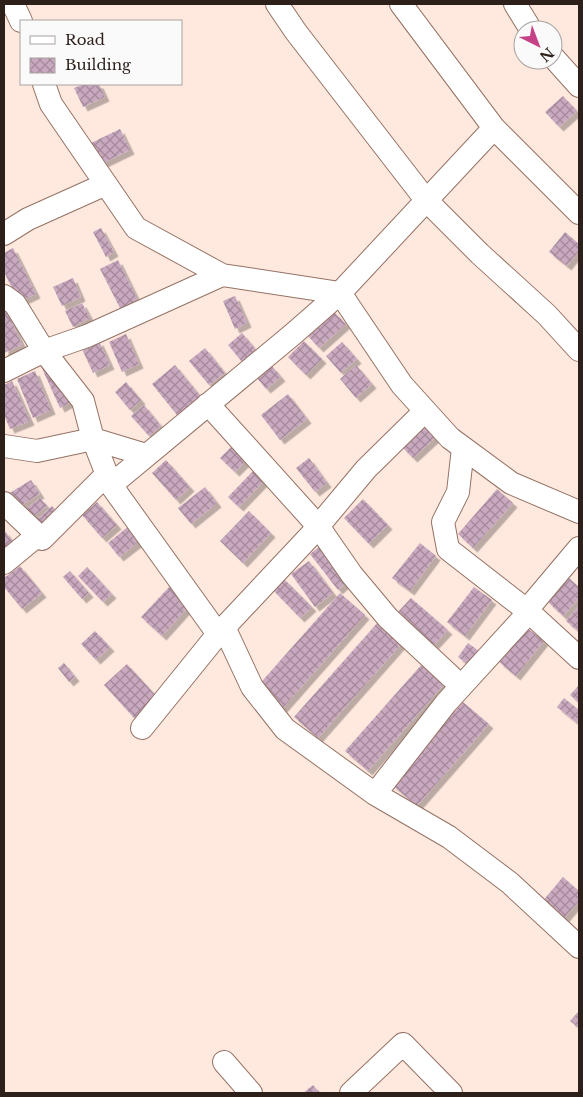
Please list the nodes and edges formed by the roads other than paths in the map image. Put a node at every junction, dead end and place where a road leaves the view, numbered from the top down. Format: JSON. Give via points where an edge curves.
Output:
{"nodes":[{"id":1,"x":13,"y":4,"type":"edge"},
{"id":2,"x":276,"y":4,"type":"edge"},
{"id":3,"x":401,"y":4,"type":"edge"},
{"id":4,"x":515,"y":4,"type":"edge"},
{"id":5,"x":21,"y":20,"type":"edge"},
{"id":6,"x":525,"y":20,"type":"edge"},
{"id":7,"x":563,"y":68,"type":"edge"},
{"id":8,"x":44,"y":85,"type":"edge"},
{"id":9,"x":579,"y":86,"type":"edge"},
{"id":10,"x":494,"y":128,"type":"junction"},
{"id":11,"x":106,"y":184,"type":"junction"},
{"id":12,"x":426,"y":200,"type":"junction"},
{"id":13,"x":579,"y":213,"type":"edge"},
{"id":14,"x":5,"y":228,"type":"edge"},
{"id":15,"x":222,"y":275,"type":"junction"},
{"id":16,"x":340,"y":293,"type":"junction"},
{"id":17,"x":4,"y":296,"type":"edge"},
{"id":18,"x":579,"y":350,"type":"edge"},
{"id":19,"x":44,"y":351,"type":"junction"},
{"id":20,"x":4,"y":371,"type":"edge"},
{"id":21,"x":208,"y":404,"type":"junction"},
{"id":22,"x":425,"y":411,"type":"junction"},
{"id":23,"x":93,"y":439,"type":"junction"},
{"id":24,"x":4,"y":446,"type":"edge"},
{"id":25,"x":463,"y":448,"type":"junction"},
{"id":26,"x":146,"y":456,"type":"junction"},
{"id":27,"x":109,"y":479,"type":"junction"},
{"id":28,"x":4,"y":503,"type":"edge"},
{"id":29,"x":579,"y":512,"type":"edge"},
{"id":30,"x":318,"y":526,"type":"junction"},
{"id":31,"x":38,"y":536,"type":"junction"},
{"id":32,"x":579,"y":548,"type":"edge"},
{"id":33,"x":4,"y":563,"type":"edge"},
{"id":34,"x":528,"y":612,"type":"junction"},
{"id":35,"x":221,"y":630,"type":"junction"},
{"id":36,"x":579,"y":658,"type":"edge"},
{"id":37,"x":461,"y":686,"type":"junction"},
{"id":38,"x":142,"y":728,"type":"dead end"},
{"id":39,"x":375,"y":794,"type":"junction"},
{"id":40,"x":579,"y":947,"type":"edge"},
{"id":41,"x":224,"y":1062,"type":"dead end"},
{"id":42,"x":251,"y":1093,"type":"edge"},
{"id":43,"x":351,"y":1093,"type":"edge"},
{"id":44,"x":451,"y":1093,"type":"edge"}],
"edges":[{"from":1,"to":5,"type":"street"},
{"from":2,"to":12,"type":"street"},
{"from":3,"to":10,"type":"street"},
{"from":4,"to":6,"type":"street"},
{"from":7,"to":9,"type":"street"},
{"from":8,"to":11,"type":"street","via":[[51,104]]},
{"from":10,"to":12,"type":"street"},
{"from":10,"to":13,"type":"street"},
{"from":11,"to":14,"type":"street"},
{"from":11,"to":15,"type":"street","via":[[136,228]]},
{"from":12,"to":16,"type":"street"},
{"from":12,"to":18,"type":"street","via":[[547,314]]},
{"from":15,"to":16,"type":"street"},
{"from":15,"to":19,"type":"street","via":[[87,336]]},
{"from":16,"to":21,"type":"street"},
{"from":16,"to":22,"type":"street","via":[[402,385]]},
{"from":17,"to":19,"type":"street","via":[[15,304]]},
{"from":19,"to":20,"type":"street"},
{"from":19,"to":23,"type":"street","via":[[83,401]]},
{"from":21,"to":26,"type":"street"},
{"from":21,"to":30,"type":"street"},
{"from":22,"to":25,"type":"street"},
{"from":22,"to":30,"type":"street","via":[[366,469]]},
{"from":23,"to":24,"type":"street","via":[[37,451]]},
{"from":23,"to":26,"type":"street"},
{"from":23,"to":27,"type":"street"},
{"from":25,"to":29,"type":"street","via":[[511,483]]},
{"from":25,"to":34,"type":"street","via":[[458,492],[443,522],[448,550]]},
{"from":26,"to":27,"type":"street"},
{"from":27,"to":31,"type":"street","via":[[42,539]]},
{"from":27,"to":35,"type":"street"},
{"from":28,"to":31,"type":"street"},
{"from":30,"to":35,"type":"street"},
{"from":30,"to":37,"type":"street","via":[[352,575],[388,618]]},
{"from":31,"to":33,"type":"street"},
{"from":32,"to":34,"type":"street"},
{"from":34,"to":36,"type":"street"},
{"from":34,"to":37,"type":"street"},
{"from":35,"to":38,"type":"street"},
{"from":35,"to":39,"type":"street","via":[[252,687],[285,729]]},
{"from":37,"to":39,"type":"street"},
{"from":39,"to":40,"type":"street","via":[[472,854],[510,883]]},
{"from":41,"to":42,"type":"street"},
{"from":43,"to":44,"type":"street","via":[[403,1044]]}]}
